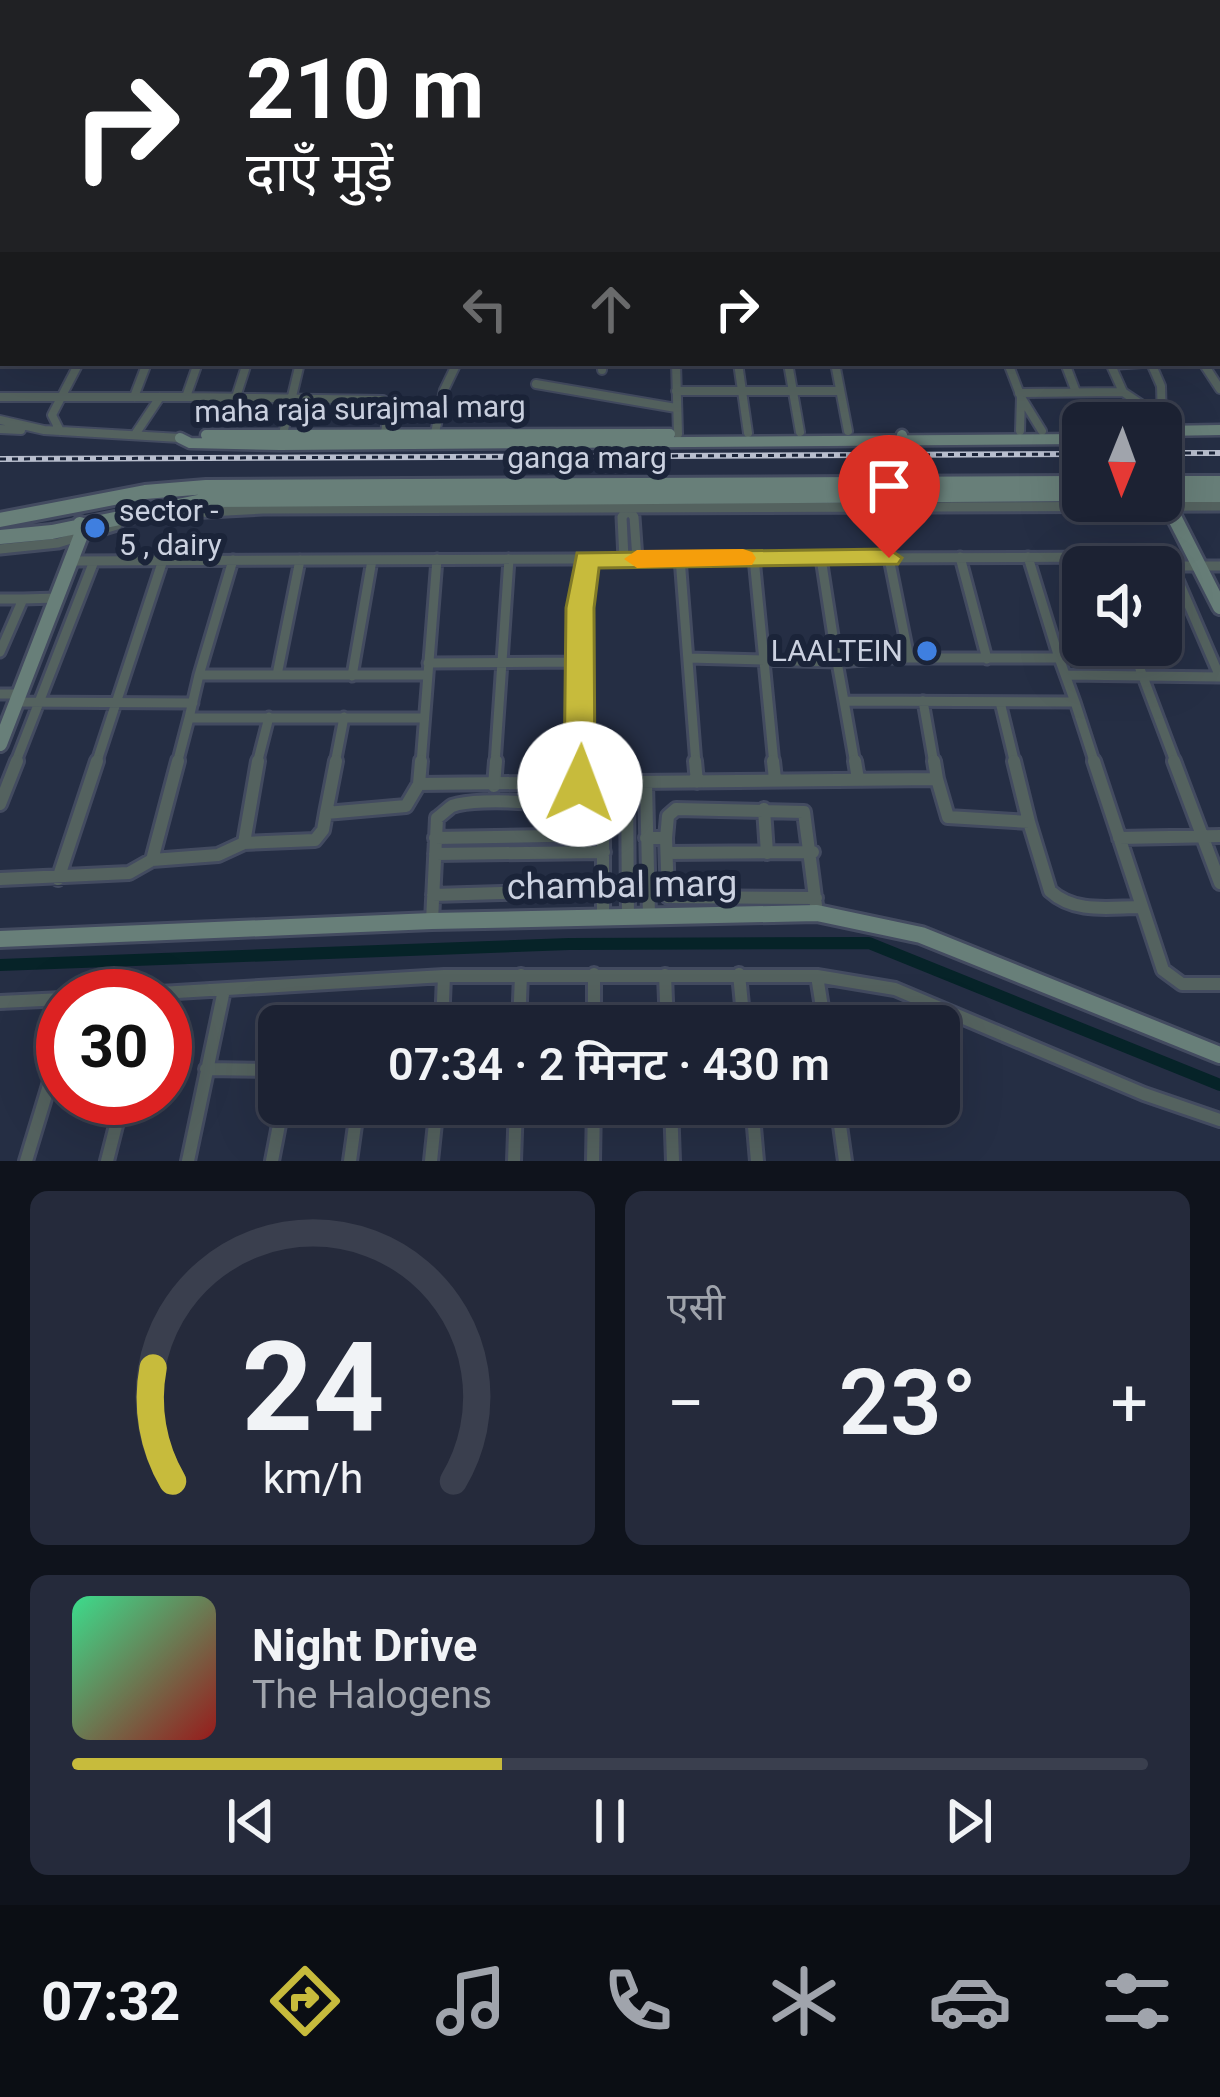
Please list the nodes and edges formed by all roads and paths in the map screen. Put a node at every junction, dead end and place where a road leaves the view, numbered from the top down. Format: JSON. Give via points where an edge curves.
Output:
{"nodes":[{"id":1,"x":77,"y":366,"type":"edge"},
{"id":2,"x":146,"y":366,"type":"edge"},
{"id":3,"x":197,"y":366,"type":"edge"},
{"id":4,"x":246,"y":366,"type":"edge"},
{"id":5,"x":299,"y":366,"type":"edge"},
{"id":6,"x":453,"y":366,"type":"edge"},
{"id":7,"x":676,"y":366,"type":"edge"},
{"id":8,"x":738,"y":366,"type":"edge"},
{"id":9,"x":789,"y":366,"type":"edge"},
{"id":10,"x":836,"y":366,"type":"edge"},
{"id":11,"x":1009,"y":366,"type":"edge"},
{"id":12,"x":1066,"y":366,"type":"edge"},
{"id":13,"x":1111,"y":366,"type":"edge"},
{"id":14,"x":1149,"y":366,"type":"edge"},
{"id":15,"x":536,"y":384,"type":"dead end"},
{"id":16,"x":676,"y":391,"type":"junction"},
{"id":17,"x":793,"y":392,"type":"junction"},
{"id":18,"x":840,"y":392,"type":"junction"},
{"id":19,"x":1076,"y":392,"type":"junction"},
{"id":20,"x":1123,"y":392,"type":"junction"},
{"id":21,"x":741,"y":393,"type":"junction"},
{"id":22,"x":1020,"y":395,"type":"junction"},
{"id":23,"x":0,"y":397,"type":"edge"},
{"id":24,"x":160,"y":397,"type":"junction"},
{"id":25,"x":186,"y":397,"type":"junction"},
{"id":26,"x":236,"y":397,"type":"junction"},
{"id":27,"x":60,"y":398,"type":"junction"},
{"id":28,"x":134,"y":398,"type":"junction"},
{"id":29,"x":292,"y":398,"type":"junction"},
{"id":30,"x":1133,"y":402,"type":"edge"},
{"id":31,"x":1161,"y":402,"type":"edge"},
{"id":32,"x":676,"y":408,"type":"junction"},
{"id":33,"x":0,"y":420,"type":"edge"},
{"id":34,"x":0,"y":429,"type":"edge"},
{"id":35,"x":44,"y":430,"type":"junction"},
{"id":36,"x":60,"y":431,"type":"junction"},
{"id":37,"x":848,"y":431,"type":"junction"},
{"id":38,"x":1019,"y":431,"type":"junction"},
{"id":39,"x":1042,"y":431,"type":"junction"},
{"id":40,"x":1182,"y":431,"type":"edge"},
{"id":41,"x":800,"y":432,"type":"junction"},
{"id":42,"x":385,"y":433,"type":"junction"},
{"id":43,"x":748,"y":433,"type":"junction"},
{"id":44,"x":1062,"y":433,"type":"edge"},
{"id":45,"x":136,"y":434,"type":"junction"},
{"id":46,"x":901,"y":434,"type":"junction"},
{"id":47,"x":1062,"y":435,"type":"edge"},
{"id":48,"x":1220,"y":435,"type":"edge"},
{"id":49,"x":180,"y":438,"type":"joint"},
{"id":50,"x":435,"y":439,"type":"junction"},
{"id":51,"x":678,"y":439,"type":"junction"},
{"id":52,"x":282,"y":440,"type":"junction"},
{"id":53,"x":1062,"y":483,"type":"edge"},
{"id":54,"x":1220,"y":483,"type":"edge"},
{"id":55,"x":915,"y":484,"type":"junction"},
{"id":56,"x":1182,"y":490,"type":"edge"},
{"id":57,"x":1062,"y":494,"type":"edge"},
{"id":58,"x":1182,"y":494,"type":"edge"},
{"id":59,"x":1220,"y":495,"type":"edge"},
{"id":60,"x":1062,"y":496,"type":"edge"},
{"id":61,"x":1182,"y":498,"type":"edge"},
{"id":62,"x":92,"y":502,"type":"junction"},
{"id":63,"x":627,"y":504,"type":"junction"},
{"id":64,"x":73,"y":506,"type":"junction"},
{"id":65,"x":1220,"y":506,"type":"edge"},
{"id":66,"x":98,"y":517,"type":"junction"},
{"id":67,"x":0,"y":520,"type":"edge"},
{"id":68,"x":1182,"y":521,"type":"edge"},
{"id":69,"x":78,"y":527,"type":"junction"},
{"id":70,"x":0,"y":537,"type":"edge"},
{"id":71,"x":0,"y":549,"type":"edge"},
{"id":72,"x":960,"y":557,"type":"junction"},
{"id":73,"x":1028,"y":557,"type":"junction"},
{"id":74,"x":754,"y":558,"type":"junction"},
{"id":75,"x":820,"y":558,"type":"junction"},
{"id":76,"x":889,"y":558,"type":"junction"},
{"id":77,"x":437,"y":559,"type":"junction"},
{"id":78,"x":509,"y":559,"type":"junction"},
{"id":79,"x":586,"y":559,"type":"junction"},
{"id":80,"x":624,"y":559,"type":"junction"},
{"id":81,"x":637,"y":559,"type":"junction"},
{"id":82,"x":680,"y":559,"type":"junction"},
{"id":83,"x":1062,"y":559,"type":"edge"},
{"id":84,"x":163,"y":560,"type":"junction"},
{"id":85,"x":233,"y":560,"type":"junction"},
{"id":86,"x":300,"y":560,"type":"junction"},
{"id":87,"x":371,"y":560,"type":"junction"},
{"id":88,"x":71,"y":561,"type":"junction"},
{"id":89,"x":94,"y":561,"type":"junction"},
{"id":90,"x":1182,"y":566,"type":"edge"},
{"id":91,"x":1215,"y":567,"type":"edge"},
{"id":92,"x":1182,"y":589,"type":"edge"},
{"id":93,"x":57,"y":598,"type":"junction"},
{"id":94,"x":0,"y":599,"type":"edge"},
{"id":95,"x":22,"y":599,"type":"junction"},
{"id":96,"x":1220,"y":607,"type":"edge"},
{"id":97,"x":0,"y":652,"type":"edge"},
{"id":98,"x":688,"y":658,"type":"junction"},
{"id":99,"x":909,"y":658,"type":"junction"},
{"id":100,"x":1059,"y":658,"type":"junction"},
{"id":101,"x":987,"y":659,"type":"junction"},
{"id":102,"x":763,"y":661,"type":"junction"},
{"id":103,"x":581,"y":662,"type":"junction"},
{"id":104,"x":837,"y":662,"type":"junction"},
{"id":105,"x":504,"y":663,"type":"junction"},
{"id":106,"x":1138,"y":666,"type":"edge"},
{"id":107,"x":428,"y":669,"type":"junction"},
{"id":108,"x":199,"y":675,"type":"junction"},
{"id":109,"x":277,"y":675,"type":"junction"},
{"id":110,"x":1068,"y":675,"type":"junction"},
{"id":111,"x":352,"y":676,"type":"junction"},
{"id":112,"x":1142,"y":677,"type":"junction"},
{"id":113,"x":0,"y":694,"type":"edge"},
{"id":114,"x":20,"y":698,"type":"junction"},
{"id":115,"x":844,"y":701,"type":"junction"},
{"id":116,"x":923,"y":701,"type":"junction"},
{"id":117,"x":1000,"y":701,"type":"junction"},
{"id":118,"x":1075,"y":702,"type":"junction"},
{"id":119,"x":38,"y":703,"type":"junction"},
{"id":120,"x":193,"y":703,"type":"junction"},
{"id":121,"x":113,"y":704,"type":"junction"},
{"id":122,"x":269,"y":717,"type":"junction"},
{"id":123,"x":344,"y":717,"type":"junction"},
{"id":124,"x":189,"y":718,"type":"junction"},
{"id":125,"x":424,"y":718,"type":"junction"},
{"id":126,"x":0,"y":744,"type":"edge"},
{"id":127,"x":775,"y":779,"type":"junction"},
{"id":128,"x":858,"y":779,"type":"junction"},
{"id":129,"x":937,"y":779,"type":"junction"},
{"id":130,"x":697,"y":782,"type":"junction"},
{"id":131,"x":627,"y":783,"type":"junction"},
{"id":132,"x":646,"y":783,"type":"junction"},
{"id":133,"x":419,"y":784,"type":"junction"},
{"id":134,"x":580,"y":784,"type":"junction"},
{"id":135,"x":494,"y":786,"type":"junction"},
{"id":136,"x":0,"y":804,"type":"edge"},
{"id":137,"x":764,"y":808,"type":"junction"},
{"id":138,"x":326,"y":813,"type":"junction"},
{"id":139,"x":1030,"y":822,"type":"junction"},
{"id":140,"x":603,"y":835,"type":"junction"},
{"id":141,"x":1203,"y":836,"type":"junction"},
{"id":142,"x":1220,"y":836,"type":"edge"},
{"id":143,"x":435,"y":838,"type":"junction"},
{"id":144,"x":646,"y":838,"type":"junction"},
{"id":145,"x":666,"y":838,"type":"junction"},
{"id":146,"x":1120,"y":838,"type":"junction"},
{"id":147,"x":244,"y":843,"type":"junction"},
{"id":148,"x":604,"y":852,"type":"junction"},
{"id":149,"x":813,"y":852,"type":"junction"},
{"id":150,"x":667,"y":853,"type":"junction"},
{"id":151,"x":435,"y":854,"type":"junction"},
{"id":152,"x":767,"y":854,"type":"junction"},
{"id":153,"x":152,"y":860,"type":"junction"},
{"id":154,"x":0,"y":879,"type":"edge"},
{"id":155,"x":58,"y":879,"type":"junction"},
{"id":156,"x":1220,"y":883,"type":"edge"},
{"id":157,"x":604,"y":890,"type":"junction"},
{"id":158,"x":433,"y":895,"type":"junction"},
{"id":159,"x":817,"y":906,"type":"junction"},
{"id":160,"x":1141,"y":907,"type":"junction"},
{"id":161,"x":662,"y":909,"type":"junction"},
{"id":162,"x":603,"y":917,"type":"junction"},
{"id":163,"x":628,"y":917,"type":"junction"},
{"id":164,"x":432,"y":921,"type":"junction"},
{"id":165,"x":0,"y":939,"type":"edge"},
{"id":166,"x":594,"y":974,"type":"junction"},
{"id":167,"x":739,"y":974,"type":"junction"},
{"id":168,"x":521,"y":975,"type":"junction"},
{"id":169,"x":665,"y":975,"type":"junction"},
{"id":170,"x":444,"y":976,"type":"junction"},
{"id":171,"x":817,"y":976,"type":"junction"},
{"id":172,"x":1220,"y":983,"type":"edge"},
{"id":173,"x":224,"y":990,"type":"junction"},
{"id":174,"x":192,"y":992,"type":"edge"},
{"id":175,"x":36,"y":1000,"type":"edge"},
{"id":176,"x":0,"y":1002,"type":"edge"},
{"id":177,"x":443,"y":1005,"type":"edge"},
{"id":178,"x":520,"y":1005,"type":"edge"},
{"id":179,"x":594,"y":1005,"type":"edge"},
{"id":180,"x":666,"y":1005,"type":"edge"},
{"id":181,"x":742,"y":1005,"type":"edge"},
{"id":182,"x":822,"y":1005,"type":"edge"},
{"id":183,"x":1220,"y":1054,"type":"edge"},
{"id":184,"x":206,"y":1069,"type":"junction"},
{"id":185,"x":258,"y":1070,"type":"edge"},
{"id":186,"x":1220,"y":1120,"type":"edge"},
{"id":187,"x":37,"y":1125,"type":"edge"},
{"id":188,"x":116,"y":1125,"type":"edge"},
{"id":189,"x":279,"y":1125,"type":"edge"},
{"id":190,"x":355,"y":1125,"type":"edge"},
{"id":191,"x":434,"y":1125,"type":"edge"},
{"id":192,"x":515,"y":1125,"type":"edge"},
{"id":193,"x":594,"y":1125,"type":"edge"},
{"id":194,"x":671,"y":1125,"type":"edge"},
{"id":195,"x":754,"y":1125,"type":"edge"},
{"id":196,"x":840,"y":1125,"type":"edge"},
{"id":197,"x":26,"y":1161,"type":"edge"},
{"id":198,"x":107,"y":1161,"type":"edge"},
{"id":199,"x":188,"y":1161,"type":"edge"},
{"id":200,"x":272,"y":1161,"type":"edge"},
{"id":201,"x":350,"y":1161,"type":"edge"},
{"id":202,"x":431,"y":1161,"type":"edge"},
{"id":203,"x":514,"y":1161,"type":"edge"},
{"id":204,"x":593,"y":1161,"type":"edge"},
{"id":205,"x":673,"y":1161,"type":"edge"},
{"id":206,"x":757,"y":1161,"type":"edge"},
{"id":207,"x":845,"y":1161,"type":"edge"}],
"edges":[{"from":1,"to":27,"type":"street"},
{"from":2,"to":28,"type":"street"},
{"from":3,"to":25,"type":"street"},
{"from":4,"to":26,"type":"street"},
{"from":5,"to":29,"type":"street"},
{"from":6,"to":50,"type":"street"},
{"from":7,"to":16,"type":"street"},
{"from":8,"to":21,"type":"street"},
{"from":9,"to":17,"type":"street"},
{"from":10,"to":18,"type":"street"},
{"from":11,"to":22,"type":"street"},
{"from":12,"to":19,"type":"street"},
{"from":13,"to":20,"type":"street"},
{"from":14,"to":31,"type":"street"},
{"from":15,"to":32,"type":"street"},
{"from":16,"to":21,"type":"street"},
{"from":16,"to":32,"type":"street"},
{"from":17,"to":18,"type":"street"},
{"from":17,"to":21,"type":"street"},
{"from":17,"to":41,"type":"street"},
{"from":18,"to":37,"type":"street"},
{"from":19,"to":20,"type":"street"},
{"from":19,"to":22,"type":"street"},
{"from":20,"to":30,"type":"street"},
{"from":21,"to":43,"type":"street"},
{"from":22,"to":38,"type":"street"},
{"from":22,"to":39,"type":"street"},
{"from":23,"to":27,"type":"street"},
{"from":24,"to":25,"type":"street"},
{"from":24,"to":28,"type":"street"},
{"from":24,"to":45,"type":"street"},
{"from":25,"to":26,"type":"street"},
{"from":26,"to":29,"type":"street"},
{"from":27,"to":28,"type":"street"},
{"from":27,"to":36,"type":"street","via":[[52,415]]},
{"from":29,"to":42,"type":"street","via":[[387,401]]},
{"from":29,"to":52,"type":"street"},
{"from":32,"to":51,"type":"street"},
{"from":33,"to":35,"type":"street"},
{"from":34,"to":35,"type":"street"},
{"from":35,"to":36,"type":"street"},
{"from":36,"to":45,"type":"street"},
{"from":37,"to":41,"type":"street","name":"maha raja surajmal marg"},
{"from":37,"to":46,"type":"street","name":"maha raja surajmal marg"},
{"from":38,"to":39,"type":"street","name":"maha raja surajmal marg"},
{"from":38,"to":46,"type":"street","name":"maha raja surajmal marg"},
{"from":39,"to":44,"type":"street","name":"maha raja surajmal marg"},
{"from":40,"to":48,"type":"street"},
{"from":41,"to":43,"type":"street","name":"maha raja surajmal marg"},
{"from":42,"to":50,"type":"street","name":"maha raja surajmal marg"},
{"from":42,"to":52,"type":"street","name":"maha raja surajmal marg"},
{"from":43,"to":51,"type":"street","name":"maha raja surajmal marg"},
{"from":45,"to":49,"type":"street"},
{"from":46,"to":47,"type":"street","name":"maha raja surajmal marg"},
{"from":46,"to":51,"type":"street","name":"maha raja surajmal marg"},
{"from":46,"to":55,"type":"street"},
{"from":49,"to":52,"type":"street","name":"maha raja surajmal marg"},
{"from":50,"to":51,"type":"street","name":"maha raja surajmal marg"},
{"from":50,"to":52,"type":"street","name":"maha raja surajmal marg"},
{"from":53,"to":55,"type":"street","name":"ganga marg"},
{"from":54,"to":56,"type":"street"},
{"from":55,"to":62,"type":"street","name":"ganga marg","via":[[206,487]]},
{"from":57,"to":63,"type":"street","name":"ganga marg"},
{"from":58,"to":59,"type":"street"},
{"from":60,"to":63,"type":"street"},
{"from":61,"to":65,"type":"street"},
{"from":62,"to":64,"type":"street","name":"ganga marg"},
{"from":62,"to":66,"type":"street","via":[[102,509]]},
{"from":63,"to":66,"type":"street","name":"ganga marg","via":[[206,500]]},
{"from":63,"to":69,"type":"street","via":[[203,510]]},
{"from":63,"to":80,"type":"street"},
{"from":63,"to":81,"type":"street"},
{"from":64,"to":67,"type":"street","name":"ganga marg"},
{"from":64,"to":69,"type":"street","via":[[66,514]]},
{"from":66,"to":69,"type":"street","name":"ganga marg"},
{"from":68,"to":91,"type":"street"},
{"from":69,"to":70,"type":"street","name":"ganga marg"},
{"from":69,"to":71,"type":"street","via":[[58,543]]},
{"from":69,"to":88,"type":"street"},
{"from":72,"to":73,"type":"street"},
{"from":72,"to":76,"type":"street"},
{"from":72,"to":101,"type":"street"},
{"from":73,"to":83,"type":"street"},
{"from":73,"to":100,"type":"street"},
{"from":74,"to":75,"type":"street"},
{"from":74,"to":82,"type":"street"},
{"from":74,"to":102,"type":"street"},
{"from":75,"to":76,"type":"street"},
{"from":75,"to":104,"type":"street"},
{"from":76,"to":99,"type":"street"},
{"from":77,"to":78,"type":"street"},
{"from":77,"to":87,"type":"street"},
{"from":77,"to":107,"type":"street"},
{"from":78,"to":79,"type":"street"},
{"from":78,"to":105,"type":"street"},
{"from":79,"to":80,"type":"street"},
{"from":79,"to":103,"type":"street"},
{"from":80,"to":81,"type":"street"},
{"from":81,"to":82,"type":"street"},
{"from":82,"to":98,"type":"street"},
{"from":84,"to":85,"type":"street"},
{"from":84,"to":89,"type":"street"},
{"from":84,"to":121,"type":"street"},
{"from":85,"to":86,"type":"street"},
{"from":85,"to":108,"type":"street"},
{"from":86,"to":87,"type":"street"},
{"from":86,"to":109,"type":"street"},
{"from":87,"to":111,"type":"street"},
{"from":88,"to":89,"type":"street"},
{"from":88,"to":93,"type":"street"},
{"from":89,"to":119,"type":"street"},
{"from":90,"to":91,"type":"street"},
{"from":91,"to":96,"type":"street"},
{"from":92,"to":112,"type":"street","via":[[1220,677]]},
{"from":93,"to":95,"type":"street"},
{"from":93,"to":114,"type":"street"},
{"from":94,"to":95,"type":"street"},
{"from":95,"to":97,"type":"street"},
{"from":98,"to":102,"type":"street"},
{"from":98,"to":130,"type":"street"},
{"from":99,"to":101,"type":"street"},
{"from":99,"to":104,"type":"street"},
{"from":100,"to":101,"type":"street"},
{"from":100,"to":110,"type":"street"},
{"from":102,"to":104,"type":"street"},
{"from":102,"to":127,"type":"street"},
{"from":103,"to":105,"type":"street"},
{"from":103,"to":134,"type":"street"},
{"from":104,"to":115,"type":"street"},
{"from":105,"to":107,"type":"street"},
{"from":105,"to":135,"type":"street"},
{"from":106,"to":112,"type":"street"},
{"from":107,"to":111,"type":"street"},
{"from":107,"to":125,"type":"street"},
{"from":108,"to":109,"type":"street"},
{"from":108,"to":120,"type":"street"},
{"from":109,"to":111,"type":"street"},
{"from":110,"to":112,"type":"street"},
{"from":110,"to":118,"type":"street"},
{"from":112,"to":141,"type":"street"},
{"from":113,"to":114,"type":"street"},
{"from":114,"to":119,"type":"street"},
{"from":114,"to":126,"type":"street"},
{"from":115,"to":116,"type":"street"},
{"from":115,"to":128,"type":"street"},
{"from":116,"to":117,"type":"street"},
{"from":116,"to":129,"type":"street"},
{"from":117,"to":118,"type":"street"},
{"from":117,"to":139,"type":"street"},
{"from":118,"to":146,"type":"street"},
{"from":119,"to":121,"type":"street"},
{"from":119,"to":136,"type":"street"},
{"from":120,"to":121,"type":"street"},
{"from":120,"to":124,"type":"street"},
{"from":121,"to":155,"type":"street"},
{"from":122,"to":123,"type":"street"},
{"from":122,"to":124,"type":"street"},
{"from":122,"to":147,"type":"street"},
{"from":123,"to":125,"type":"street"},
{"from":123,"to":138,"type":"street"},
{"from":124,"to":153,"type":"street"},
{"from":125,"to":133,"type":"street"},
{"from":127,"to":128,"type":"street"},
{"from":127,"to":130,"type":"street"},
{"from":128,"to":129,"type":"street"},
{"from":129,"to":139,"type":"street","via":[[948,818]]},
{"from":130,"to":132,"type":"street"},
{"from":131,"to":132,"type":"street"},
{"from":131,"to":134,"type":"street"},
{"from":131,"to":163,"type":"street"},
{"from":132,"to":144,"type":"street"},
{"from":133,"to":135,"type":"street"},
{"from":133,"to":138,"type":"street","via":[[406,806]]},
{"from":134,"to":135,"type":"street"},
{"from":137,"to":145,"type":"street","via":[[676,809]]},
{"from":137,"to":149,"type":"street","via":[[804,812]]},
{"from":137,"to":152,"type":"street"},
{"from":138,"to":147,"type":"street","via":[[315,840]]},
{"from":139,"to":160,"type":"street","via":[[1057,900]]},
{"from":140,"to":143,"type":"street"},
{"from":140,"to":143,"type":"street","via":[[603,818],[588,808],[451,806],[436,818]]},
{"from":140,"to":148,"type":"street"},
{"from":141,"to":142,"type":"street"},
{"from":141,"to":146,"type":"street"},
{"from":141,"to":156,"type":"street"},
{"from":143,"to":151,"type":"street"},
{"from":144,"to":145,"type":"street"},
{"from":144,"to":161,"type":"street"},
{"from":145,"to":150,"type":"street"},
{"from":146,"to":160,"type":"street"},
{"from":147,"to":153,"type":"street","via":[[218,855]]},
{"from":148,"to":151,"type":"street"},
{"from":148,"to":157,"type":"street"},
{"from":149,"to":152,"type":"street"},
{"from":149,"to":159,"type":"street"},
{"from":150,"to":152,"type":"street"},
{"from":150,"to":161,"type":"street"},
{"from":151,"to":158,"type":"street"},
{"from":153,"to":155,"type":"street","via":[[129,873]]},
{"from":154,"to":155,"type":"street"},
{"from":157,"to":158,"type":"street"},
{"from":157,"to":162,"type":"street"},
{"from":158,"to":164,"type":"street"},
{"from":159,"to":161,"type":"street","name":"chambal marg"},
{"from":159,"to":183,"type":"street","name":"chambal marg","via":[[914,932]]},
{"from":160,"to":172,"type":"street","via":[[1172,979]]},
{"from":161,"to":163,"type":"street","name":"chambal marg"},
{"from":162,"to":163,"type":"street","name":"chambal marg"},
{"from":162,"to":164,"type":"street","name":"chambal marg"},
{"from":164,"to":165,"type":"street","name":"chambal marg"},
{"from":166,"to":168,"type":"street"},
{"from":166,"to":169,"type":"street"},
{"from":166,"to":179,"type":"street"},
{"from":167,"to":169,"type":"street"},
{"from":167,"to":171,"type":"street"},
{"from":167,"to":181,"type":"street"},
{"from":168,"to":170,"type":"street"},
{"from":168,"to":178,"type":"street"},
{"from":169,"to":180,"type":"street"},
{"from":170,"to":173,"type":"street"},
{"from":170,"to":177,"type":"street"},
{"from":171,"to":182,"type":"street"},
{"from":171,"to":186,"type":"street","via":[[895,989]]},
{"from":173,"to":174,"type":"street"},
{"from":173,"to":184,"type":"street"},
{"from":175,"to":176,"type":"street"},
{"from":184,"to":185,"type":"street"},
{"from":184,"to":199,"type":"street"},
{"from":187,"to":197,"type":"street"},
{"from":188,"to":198,"type":"street"},
{"from":189,"to":200,"type":"street"},
{"from":190,"to":201,"type":"street"},
{"from":191,"to":202,"type":"street"},
{"from":192,"to":203,"type":"street"},
{"from":193,"to":204,"type":"street"},
{"from":194,"to":205,"type":"street"},
{"from":195,"to":206,"type":"street"},
{"from":196,"to":207,"type":"street"}]}
